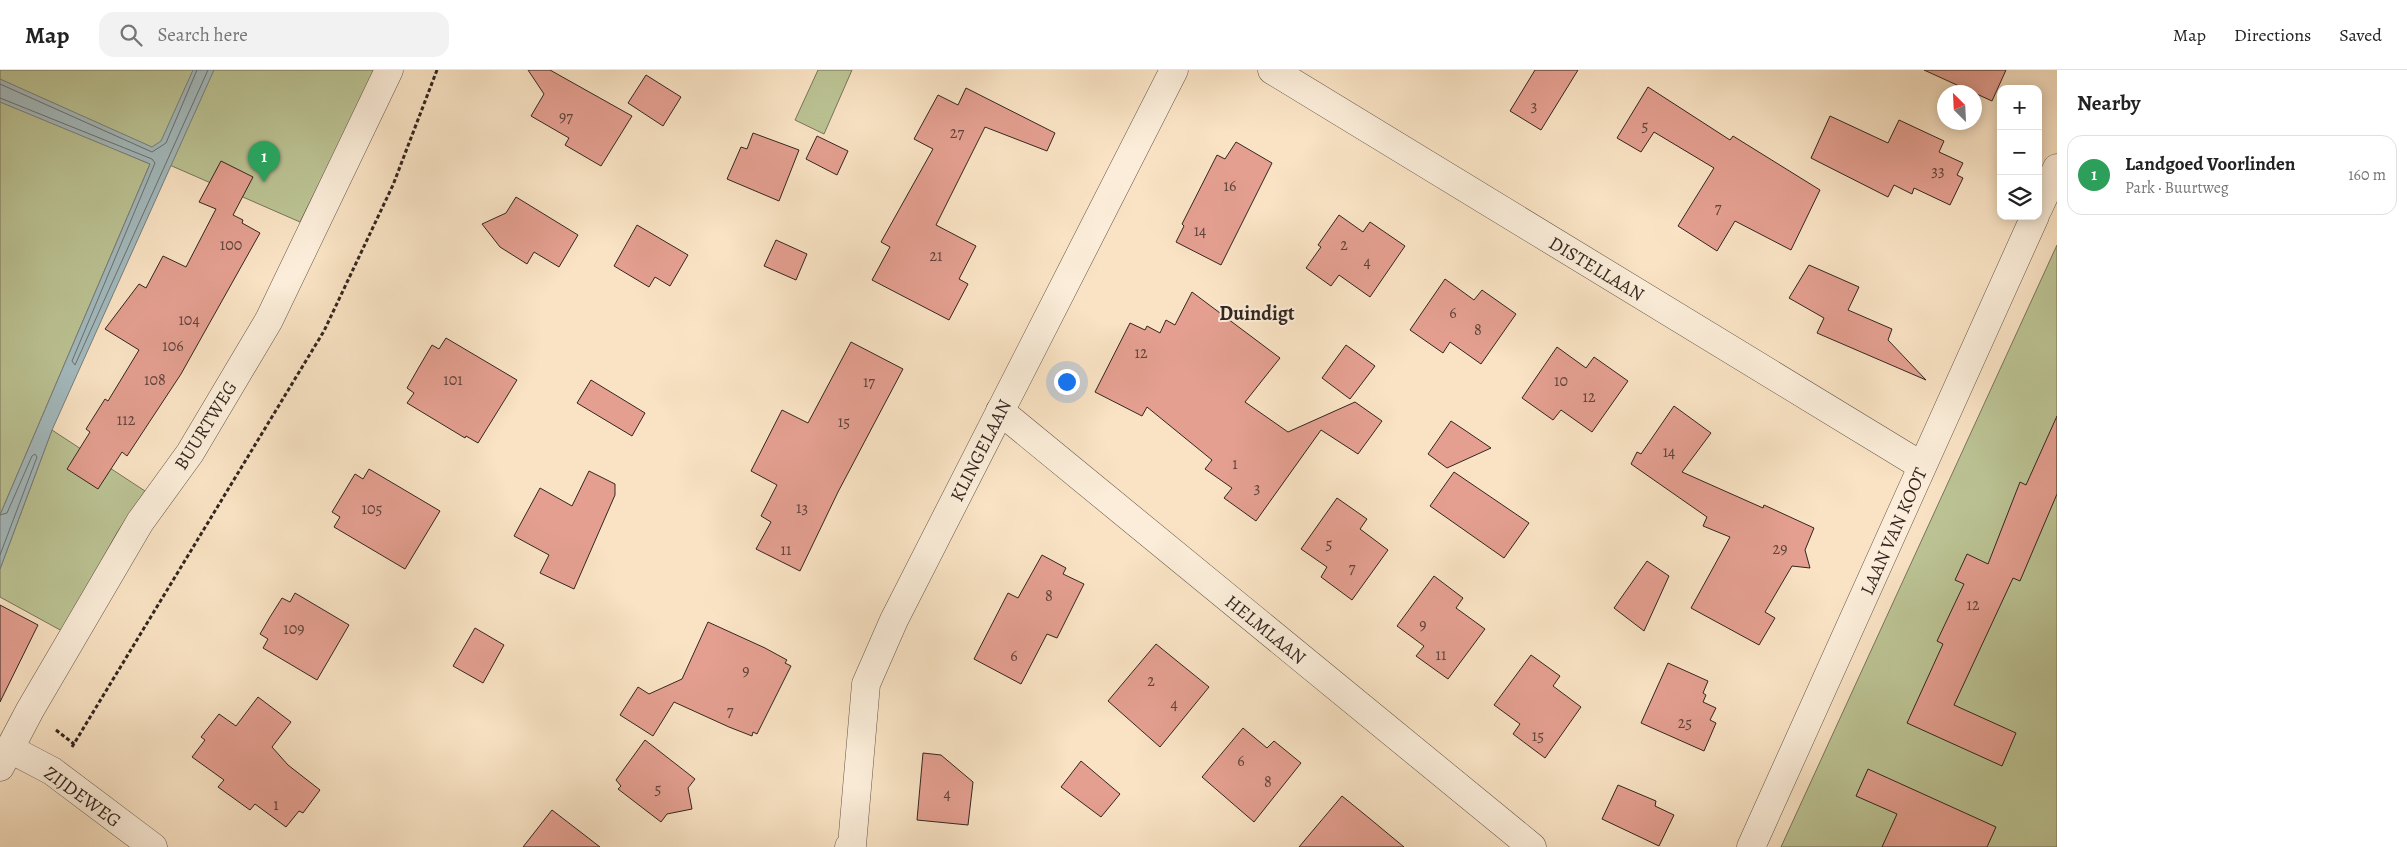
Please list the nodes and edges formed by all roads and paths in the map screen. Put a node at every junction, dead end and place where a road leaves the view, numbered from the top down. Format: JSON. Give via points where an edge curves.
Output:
{"nodes":[{"id":1,"x":389,"y":70,"type":"edge"},
{"id":2,"x":437,"y":70,"type":"edge"},
{"id":3,"x":1174,"y":70,"type":"edge"},
{"id":4,"x":1272,"y":70,"type":"edge"},
{"id":5,"x":2057,"y":168,"type":"edge"},
{"id":6,"x":2042,"y":200,"type":"edge"},
{"id":7,"x":2033,"y":220,"type":"edge"},
{"id":8,"x":1000,"y":411,"type":"junction"},
{"id":9,"x":1922,"y":466,"type":"junction"},
{"id":10,"x":5,"y":758,"type":"edge"},
{"id":11,"x":52,"y":771,"type":"junction"},
{"id":12,"x":852,"y":846,"type":"edge"},
{"id":13,"x":153,"y":847,"type":"edge"},
{"id":14,"x":1532,"y":847,"type":"edge"},
{"id":15,"x":1752,"y":847,"type":"edge"}],
"edges":[{"from":1,"to":10,"type":"street","name":"BUURTWEG","via":[[269,320],[190,453],[140,522]]},
{"from":2,"to":11,"type":"path","via":[[393,184],[324,331],[80,735]]},
{"from":3,"to":8,"type":"street","name":"KLINGELAAN"},
{"from":4,"to":9,"type":"street","name":"DISTELLAAN"},
{"from":5,"to":6,"type":"street"},
{"from":7,"to":9,"type":"street","name":"LAAN VAN KOOT"},
{"from":8,"to":12,"type":"street","name":"KLINGELAAN","via":[[894,620],[866,684]]},
{"from":8,"to":14,"type":"street","name":"HELMLAAN"},
{"from":9,"to":15,"type":"street","name":"LAAN VAN KOOT"},
{"from":10,"to":11,"type":"street","name":"ZIJDEWEG"},
{"from":11,"to":13,"type":"street","name":"ZIJDEWEG"}]}
